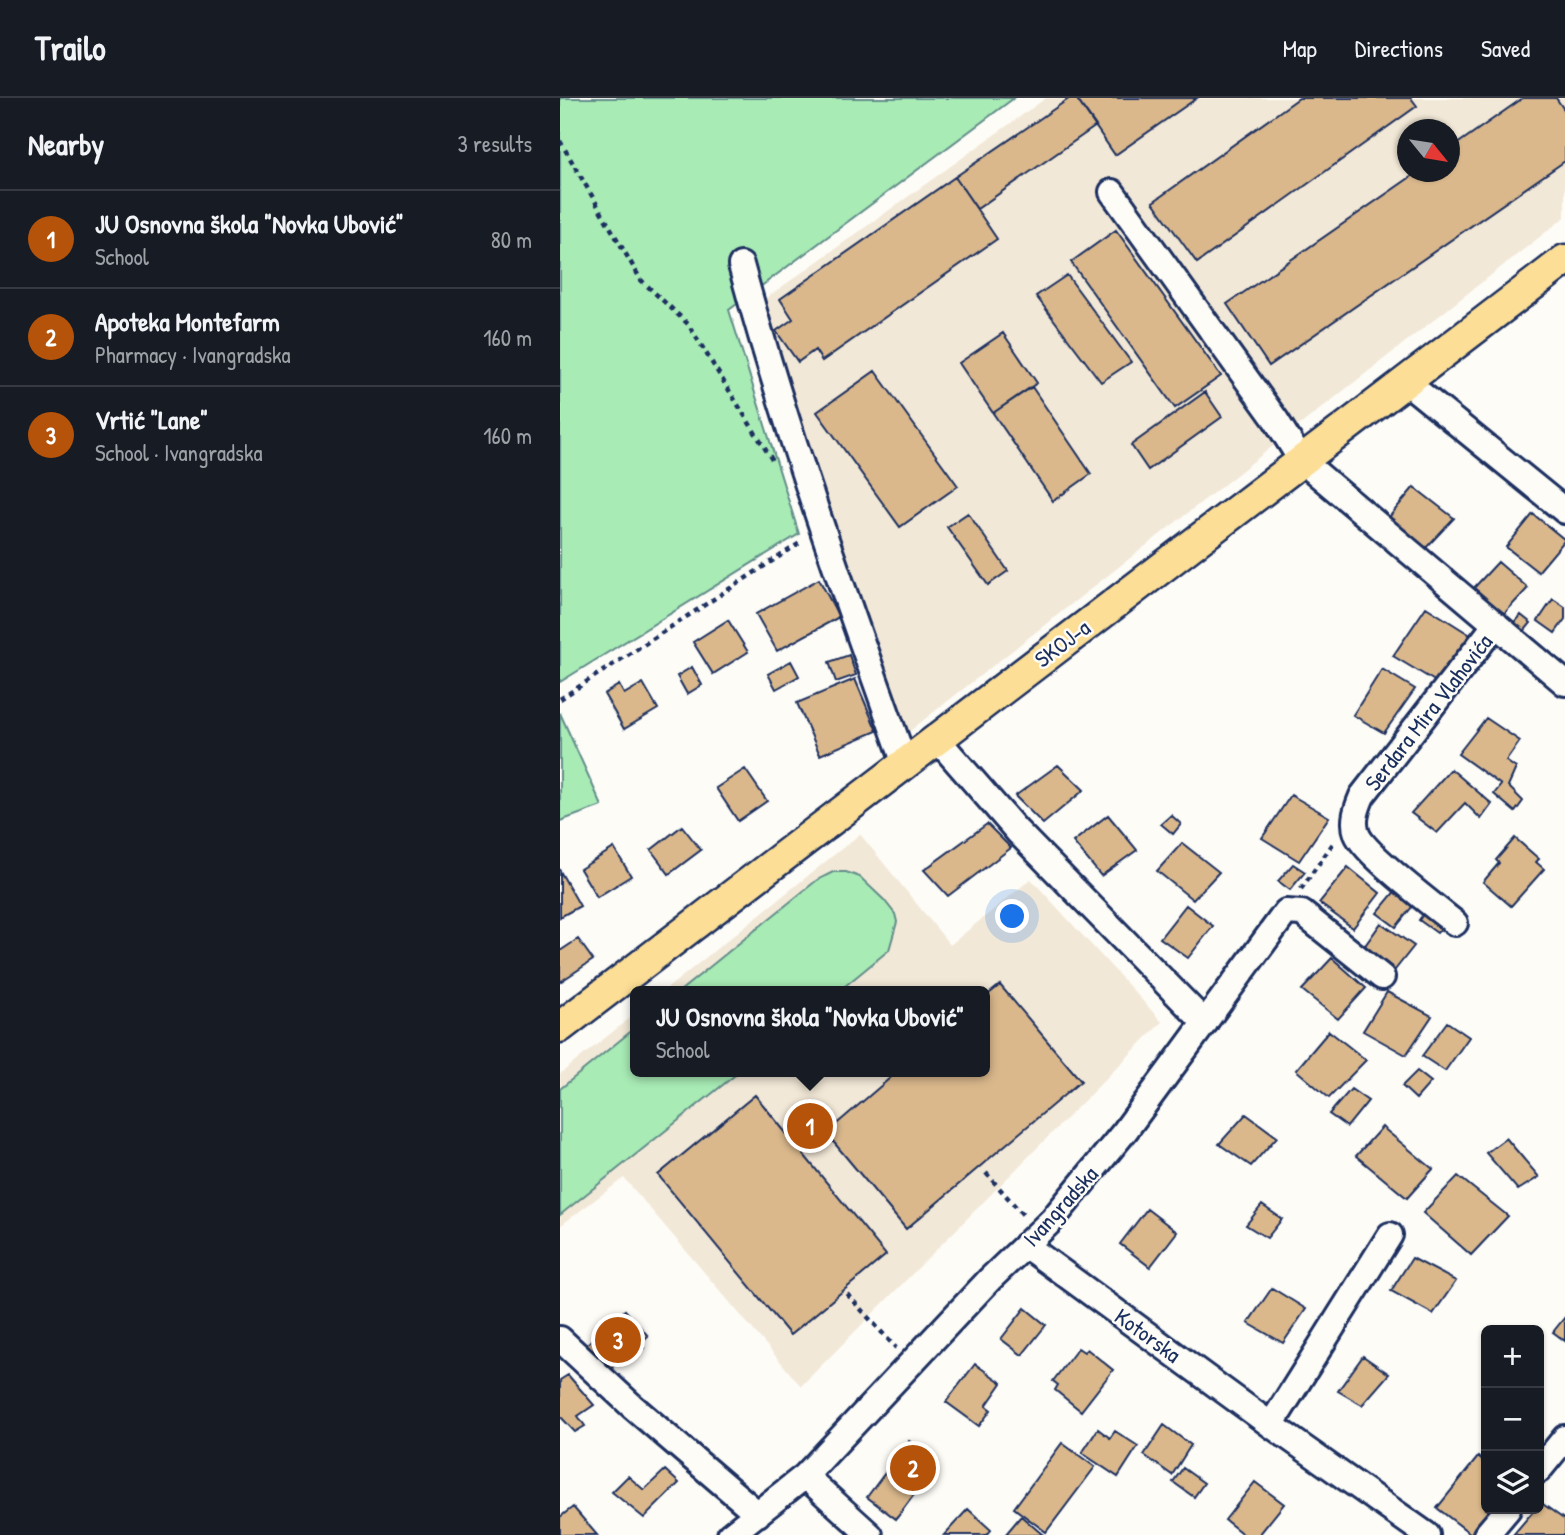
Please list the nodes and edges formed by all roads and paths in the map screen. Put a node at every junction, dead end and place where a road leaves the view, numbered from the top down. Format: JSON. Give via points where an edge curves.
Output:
{"nodes":[{"id":1,"x":560,"y":141,"type":"edge"},
{"id":2,"x":1112,"y":192,"type":"dead end"},
{"id":3,"x":1565,"y":260,"type":"edge"},
{"id":4,"x":741,"y":265,"type":"dead end"},
{"id":5,"x":1405,"y":381,"type":"junction"},
{"id":6,"x":1301,"y":460,"type":"junction"},
{"id":7,"x":781,"y":474,"type":"dead end"},
{"id":8,"x":1565,"y":511,"type":"edge"},
{"id":9,"x":806,"y":539,"type":"dead end"},
{"id":10,"x":1496,"y":624,"type":"junction"},
{"id":11,"x":1565,"y":683,"type":"edge"},
{"id":12,"x":560,"y":699,"type":"edge"},
{"id":13,"x":937,"y":739,"type":"junction"},
{"id":14,"x":905,"y":764,"type":"junction"},
{"id":15,"x":1356,"y":809,"type":"junction"},
{"id":16,"x":1286,"y":912,"type":"junction"},
{"id":17,"x":1455,"y":923,"type":"dead end"},
{"id":18,"x":1382,"y":977,"type":"dead end"},
{"id":19,"x":1205,"y":1023,"type":"junction"},
{"id":20,"x":560,"y":1027,"type":"edge"},
{"id":21,"x":986,"y":1173,"type":"dead end"},
{"id":22,"x":1390,"y":1235,"type":"dead end"},
{"id":23,"x":1032,"y":1239,"type":"junction"},
{"id":24,"x":847,"y":1294,"type":"dead end"},
{"id":25,"x":560,"y":1339,"type":"edge"},
{"id":26,"x":911,"y":1364,"type":"junction"},
{"id":27,"x":1271,"y":1425,"type":"junction"},
{"id":28,"x":1565,"y":1438,"type":"edge"},
{"id":29,"x":1544,"y":1464,"type":"edge"},
{"id":30,"x":805,"y":1476,"type":"junction"},
{"id":31,"x":758,"y":1514,"type":"junction"},
{"id":32,"x":1504,"y":1514,"type":"edge"},
{"id":33,"x":730,"y":1535,"type":"edge"},
{"id":34,"x":870,"y":1535,"type":"edge"},
{"id":35,"x":1427,"y":1535,"type":"edge"},
{"id":36,"x":1486,"y":1535,"type":"edge"}],
"edges":[{"from":1,"to":7,"type":"path","via":[[641,280],[688,324]]},
{"from":2,"to":6,"type":"street","name":"Serdara Mira Vlahovića"},
{"from":3,"to":5,"type":"main road","name":"SKOJ-a"},
{"from":4,"to":14,"type":"street","via":[[765,353]]},
{"from":5,"to":6,"type":"main road","name":"SKOJ-a"},
{"from":5,"to":8,"type":"street"},
{"from":6,"to":10,"type":"street","name":"Serdara Mira Vlahovića"},
{"from":6,"to":13,"type":"main road","name":"SKOJ-a"},
{"from":9,"to":12,"type":"path"},
{"from":10,"to":11,"type":"street","name":"Serdara Mira Vlahovića"},
{"from":10,"to":15,"type":"street","name":"Serdara Mira Vlahovića"},
{"from":13,"to":14,"type":"main road","name":"SKOJ-a"},
{"from":13,"to":19,"type":"street","via":[[1017,831]]},
{"from":14,"to":20,"type":"main road","name":"SKOJ-a"},
{"from":15,"to":16,"type":"path"},
{"from":15,"to":17,"type":"street","name":"Serdara Mira Vlahovića","via":[[1357,836]]},
{"from":16,"to":18,"type":"street","via":[[1303,913]]},
{"from":16,"to":19,"type":"street","name":"Ivangradska"},
{"from":19,"to":23,"type":"street","name":"Ivangradska","via":[[1125,1131]]},
{"from":21,"to":23,"type":"path"},
{"from":22,"to":27,"type":"street"},
{"from":23,"to":26,"type":"street","name":"Ivangradska"},
{"from":23,"to":27,"type":"street","name":"Kotorska"},
{"from":24,"to":26,"type":"path"},
{"from":25,"to":31,"type":"street"},
{"from":26,"to":30,"type":"street","name":"Ivangradska"},
{"from":27,"to":35,"type":"street","name":"Kotorska"},
{"from":28,"to":29,"type":"street"},
{"from":30,"to":31,"type":"street","name":"Ivangradska"},
{"from":30,"to":34,"type":"street"},
{"from":31,"to":33,"type":"street","name":"Ivangradska"},
{"from":32,"to":36,"type":"street"}]}
